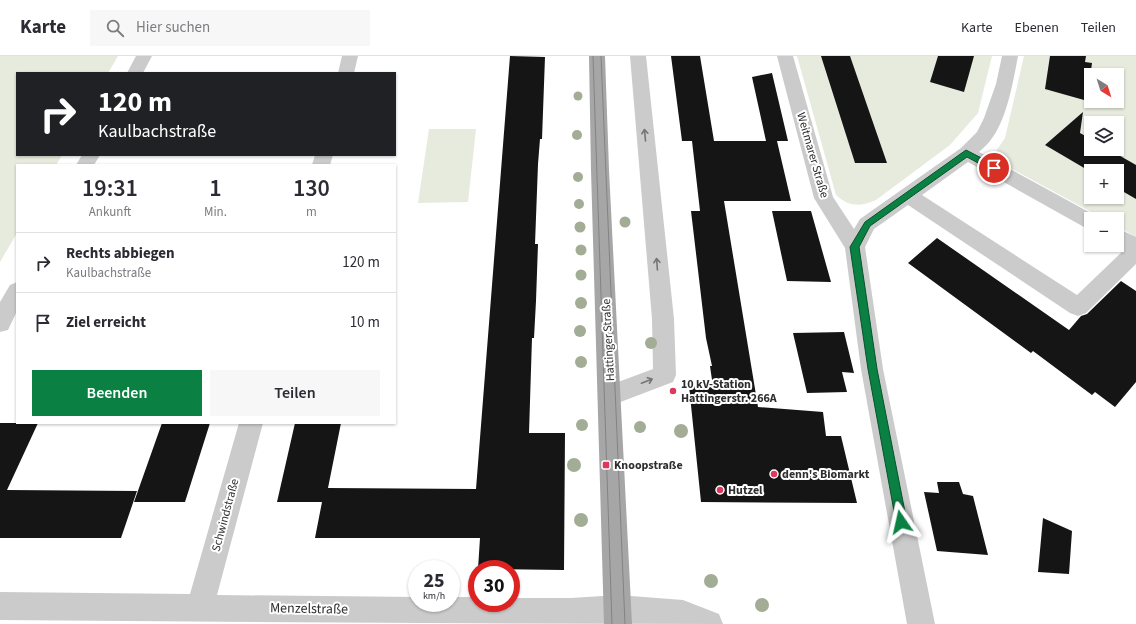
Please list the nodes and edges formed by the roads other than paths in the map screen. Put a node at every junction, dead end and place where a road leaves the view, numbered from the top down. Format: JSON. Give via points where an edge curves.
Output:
{"nodes":[{"id":1,"x":144,"y":56,"type":"edge"},
{"id":2,"x":350,"y":56,"type":"edge"},
{"id":3,"x":597,"y":56,"type":"edge"},
{"id":4,"x":638,"y":56,"type":"edge"},
{"id":5,"x":785,"y":56,"type":"edge"},
{"id":6,"x":1010,"y":56,"type":"edge"},
{"id":7,"x":136,"y":72,"type":"edge"},
{"id":8,"x":346,"y":72,"type":"edge"},
{"id":9,"x":966,"y":153,"type":"junction"},
{"id":10,"x":908,"y":195,"type":"junction"},
{"id":11,"x":1084,"y":218,"type":"edge"},
{"id":12,"x":1124,"y":240,"type":"edge"},
{"id":13,"x":855,"y":247,"type":"junction"},
{"id":14,"x":1136,"y":247,"type":"edge"},
{"id":15,"x":1136,"y":251,"type":"edge"},
{"id":16,"x":16,"y":294,"type":"edge"},
{"id":17,"x":0,"y":323,"type":"edge"},
{"id":18,"x":610,"y":396,"type":"junction"},
{"id":19,"x":251,"y":424,"type":"edge"},
{"id":20,"x":0,"y":606,"type":"edge"},
{"id":21,"x":200,"y":607,"type":"junction"},
{"id":22,"x":618,"y":616,"type":"edge"},
{"id":23,"x":709,"y":624,"type":"edge"},
{"id":24,"x":921,"y":624,"type":"edge"}],
"edges":[{"from":1,"to":7,"type":"street"},
{"from":2,"to":8,"type":"street"},
{"from":3,"to":18,"type":"main road","name":"Hattinger Straße"},
{"from":18,"to":4,"type":"street","one_way":true,"via":[[665,375],[663,319]]},
{"from":5,"to":13,"type":"street","name":"Weitmarer Straße","via":[[824,198]]},
{"from":6,"to":9,"type":"street","via":[[993,118],[984,136]]},
{"from":9,"to":10,"type":"street"},
{"from":9,"to":11,"type":"street"},
{"from":10,"to":13,"type":"street","via":[[867,224]]},
{"from":10,"to":15,"type":"street","via":[[1078,307]]},
{"from":12,"to":14,"type":"street"},
{"from":13,"to":24,"type":"street","name":"Weitmarer Straße","via":[[872,369]]},
{"from":16,"to":17,"type":"street"},
{"from":18,"to":22,"type":"main road","name":"Hattinger Straße"},
{"from":19,"to":21,"type":"street","name":"Schwindstraße"},
{"from":20,"to":21,"type":"street","name":"Menzelstraße"},
{"from":21,"to":22,"type":"street","name":"Menzelstraße","via":[[571,612]]},
{"from":22,"to":23,"type":"street","via":[[683,614]]}]}
